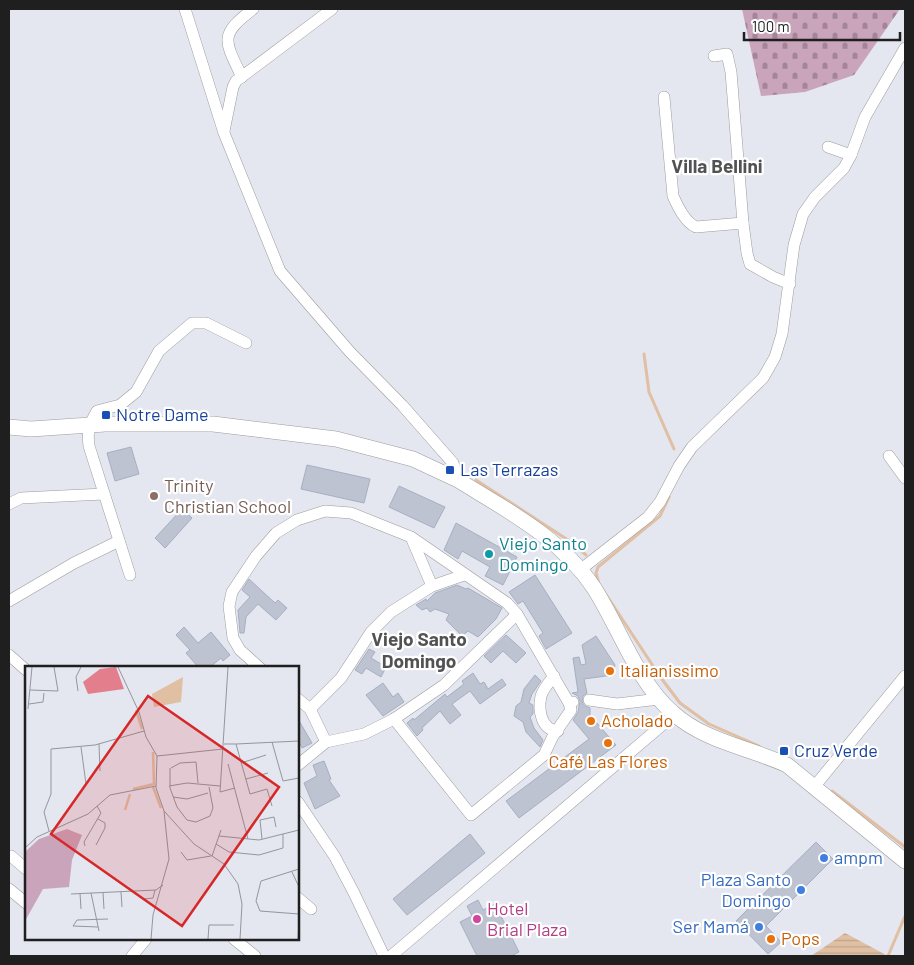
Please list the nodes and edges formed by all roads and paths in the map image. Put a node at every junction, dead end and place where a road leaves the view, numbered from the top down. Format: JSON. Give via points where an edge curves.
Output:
{"nodes":[{"id":1,"x":185,"y":9,"type":"edge"},
{"id":2,"x":253,"y":9,"type":"edge"},
{"id":3,"x":324,"y":11,"type":"edge"},
{"id":4,"x":905,"y":48,"type":"edge"},
{"id":5,"x":714,"y":56,"type":"dead end"},
{"id":6,"x":242,"y":76,"type":"junction"},
{"id":7,"x":664,"y":97,"type":"dead end"},
{"id":8,"x":224,"y":133,"type":"junction"},
{"id":9,"x":828,"y":147,"type":"dead end"},
{"id":10,"x":851,"y":155,"type":"junction"},
{"id":11,"x":743,"y":223,"type":"junction"},
{"id":12,"x":790,"y":284,"type":"junction"},
{"id":13,"x":246,"y":343,"type":"dead end"},
{"id":14,"x":88,"y":426,"type":"junction"},
{"id":15,"x":9,"y":428,"type":"edge"},
{"id":16,"x":889,"y":456,"type":"dead end"},
{"id":17,"x":905,"y":478,"type":"edge"},
{"id":18,"x":458,"y":480,"type":"junction"},
{"id":19,"x":104,"y":494,"type":"junction"},
{"id":20,"x":9,"y":504,"type":"edge"},
{"id":21,"x":411,"y":537,"type":"junction"},
{"id":22,"x":119,"y":541,"type":"junction"},
{"id":23,"x":580,"y":570,"type":"junction"},
{"id":24,"x":464,"y":574,"type":"junction"},
{"id":25,"x":130,"y":575,"type":"dead end"},
{"id":26,"x":432,"y":586,"type":"junction"},
{"id":27,"x":9,"y":601,"type":"edge"},
{"id":28,"x":517,"y":614,"type":"junction"},
{"id":29,"x":9,"y":655,"type":"edge"},
{"id":30,"x":258,"y":666,"type":"edge"},
{"id":31,"x":25,"y":669,"type":"edge"},
{"id":32,"x":554,"y":676,"type":"junction"},
{"id":33,"x":905,"y":676,"type":"edge"},
{"id":34,"x":659,"y":699,"type":"junction"},
{"id":35,"x":299,"y":700,"type":"edge"},
{"id":36,"x":589,"y":700,"type":"dead end"},
{"id":37,"x":310,"y":708,"type":"junction"},
{"id":38,"x":674,"y":715,"type":"junction"},
{"id":39,"x":394,"y":719,"type":"junction"},
{"id":40,"x":558,"y":731,"type":"junction"},
{"id":41,"x":326,"y":742,"type":"junction"},
{"id":42,"x":299,"y":764,"type":"edge"},
{"id":43,"x":814,"y":787,"type":"junction"},
{"id":44,"x":299,"y":803,"type":"edge"},
{"id":45,"x":11,"y":856,"type":"dead end"},
{"id":46,"x":905,"y":861,"type":"edge"},
{"id":47,"x":25,"y":868,"type":"edge"},
{"id":48,"x":9,"y":889,"type":"edge"},
{"id":49,"x":299,"y":899,"type":"edge"},
{"id":50,"x":25,"y":902,"type":"edge"},
{"id":51,"x":311,"y":909,"type":"dead end"},
{"id":52,"x":145,"y":940,"type":"edge"},
{"id":53,"x":235,"y":940,"type":"edge"},
{"id":54,"x":132,"y":956,"type":"edge"},
{"id":55,"x":255,"y":956,"type":"edge"},
{"id":56,"x":384,"y":956,"type":"edge"},
{"id":57,"x":391,"y":956,"type":"edge"}],
"edges":[{"from":1,"to":8,"type":"street"},
{"from":2,"to":6,"type":"street","via":[[230,29],[228,35],[228,43]]},
{"from":3,"to":6,"type":"street"},
{"from":4,"to":10,"type":"street","via":[[866,117]]},
{"from":5,"to":11,"type":"street","via":[[727,54],[731,72]]},
{"from":6,"to":8,"type":"street","via":[[233,87]]},
{"from":7,"to":11,"type":"street","via":[[672,196],[678,208],[690,225],[696,227]]},
{"from":8,"to":18,"type":"street","via":[[280,271],[453,462]]},
{"from":9,"to":10,"type":"street"},
{"from":10,"to":12,"type":"street","via":[[844,168],[803,214],[794,245]]},
{"from":11,"to":12,"type":"street","via":[[750,264]]},
{"from":12,"to":23,"type":"street","via":[[782,334],[775,357],[763,378],[692,447],[648,517]]},
{"from":13,"to":14,"type":"street","via":[[206,323],[192,323],[159,351],[136,392],[120,405],[97,411]]},
{"from":14,"to":15,"type":"street"},
{"from":14,"to":18,"type":"street","via":[[213,424],[336,439],[413,459]]},
{"from":14,"to":19,"type":"street","via":[[89,446]]},
{"from":16,"to":17,"type":"street"},
{"from":18,"to":23,"type":"street","via":[[541,532]]},
{"from":19,"to":20,"type":"street","via":[[21,498]]},
{"from":19,"to":22,"type":"street"},
{"from":21,"to":24,"type":"street"},
{"from":21,"to":26,"type":"street"},
{"from":21,"to":30,"type":"street","via":[[350,514],[324,511],[297,520],[276,533],[232,592],[229,606],[233,638],[240,650]]},
{"from":22,"to":25,"type":"street"},
{"from":22,"to":27,"type":"street"},
{"from":23,"to":34,"type":"street","via":[[594,588],[639,670]]},
{"from":24,"to":26,"type":"street"},
{"from":24,"to":28,"type":"street","via":[[507,603]]},
{"from":26,"to":37,"type":"street","via":[[391,612],[371,632],[341,678]]},
{"from":28,"to":32,"type":"street"},
{"from":28,"to":39,"type":"street","via":[[444,684]]},
{"from":29,"to":31,"type":"street"},
{"from":32,"to":40,"type":"street","via":[[571,703],[571,710]]},
{"from":32,"to":40,"type":"street","via":[[541,696],[540,712],[544,724]]},
{"from":33,"to":43,"type":"street"},
{"from":34,"to":36,"type":"street","via":[[617,704]]},
{"from":34,"to":38,"type":"street"},
{"from":35,"to":37,"type":"street"},
{"from":37,"to":41,"type":"street"},
{"from":38,"to":43,"type":"street","via":[[707,734],[787,765]]},
{"from":38,"to":57,"type":"street"},
{"from":39,"to":40,"type":"street","via":[[471,815],[544,755]]},
{"from":39,"to":41,"type":"street","via":[[364,734]]},
{"from":41,"to":42,"type":"street"},
{"from":43,"to":46,"type":"street"},
{"from":44,"to":56,"type":"street","via":[[335,857]]},
{"from":45,"to":47,"type":"street"},
{"from":48,"to":50,"type":"street"},
{"from":49,"to":51,"type":"street"},
{"from":52,"to":54,"type":"street"},
{"from":53,"to":55,"type":"street"}]}
